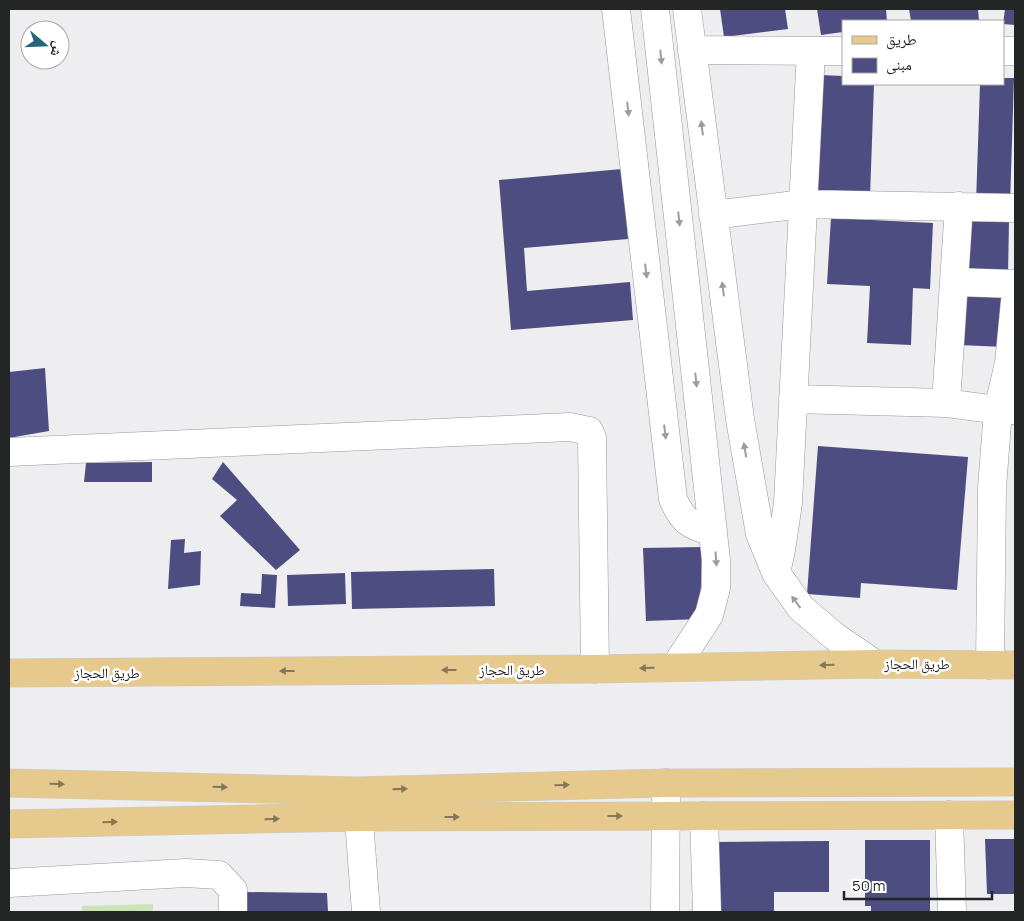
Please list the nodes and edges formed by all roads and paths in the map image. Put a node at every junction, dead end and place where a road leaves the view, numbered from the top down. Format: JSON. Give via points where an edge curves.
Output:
{"nodes":[{"id":1,"x":616,"y":9,"type":"edge"},
{"id":2,"x":655,"y":9,"type":"edge"},
{"id":3,"x":688,"y":9,"type":"edge"},
{"id":4,"x":692,"y":50,"type":"junction"},
{"id":5,"x":811,"y":51,"type":"junction"},
{"id":6,"x":842,"y":51,"type":"edge"},
{"id":7,"x":803,"y":204,"type":"junction"},
{"id":8,"x":959,"y":206,"type":"junction"},
{"id":9,"x":1015,"y":208,"type":"edge"},
{"id":10,"x":713,"y":215,"type":"junction"},
{"id":11,"x":954,"y":282,"type":"junction"},
{"id":12,"x":1015,"y":284,"type":"edge"},
{"id":13,"x":1015,"y":301,"type":"edge"},
{"id":14,"x":793,"y":398,"type":"junction"},
{"id":15,"x":946,"y":403,"type":"junction"},
{"id":16,"x":1006,"y":410,"type":"edge"},
{"id":17,"x":9,"y":452,"type":"edge"},
{"id":18,"x":713,"y":531,"type":"junction"},
{"id":19,"x":776,"y":574,"type":"junction"},
{"id":20,"x":875,"y":664,"type":"junction"},
{"id":21,"x":1003,"y":665,"type":"edge"},
{"id":22,"x":675,"y":667,"type":"junction"},
{"id":23,"x":595,"y":669,"type":"junction"},
{"id":24,"x":9,"y":673,"type":"edge"},
{"id":25,"x":1015,"y":782,"type":"edge"},
{"id":26,"x":9,"y":783,"type":"edge"},
{"id":27,"x":666,"y":783,"type":"junction"},
{"id":28,"x":357,"y":790,"type":"junction"},
{"id":29,"x":949,"y":815,"type":"junction"},
{"id":30,"x":1015,"y":815,"type":"edge"},
{"id":31,"x":666,"y":816,"type":"junction"},
{"id":32,"x":704,"y":816,"type":"junction"},
{"id":33,"x":360,"y":817,"type":"junction"},
{"id":34,"x":9,"y":824,"type":"edge"},
{"id":35,"x":9,"y":884,"type":"edge"},
{"id":36,"x":233,"y":912,"type":"edge"},
{"id":37,"x":366,"y":912,"type":"edge"},
{"id":38,"x":665,"y":912,"type":"edge"},
{"id":39,"x":707,"y":912,"type":"edge"},
{"id":40,"x":952,"y":912,"type":"edge"}],
"edges":[{"from":1,"to":18,"type":"street","one_way":true,"via":[[673,499],[687,522]]},
{"from":2,"to":18,"type":"street","one_way":true},
{"from":3,"to":4,"type":"street"},
{"from":4,"to":5,"type":"street"},
{"from":10,"to":4,"type":"street","one_way":true},
{"from":5,"to":6,"type":"street"},
{"from":5,"to":7,"type":"street"},
{"from":7,"to":8,"type":"street"},
{"from":7,"to":10,"type":"street"},
{"from":7,"to":14,"type":"street"},
{"from":8,"to":9,"type":"street"},
{"from":8,"to":11,"type":"street"},
{"from":19,"to":10,"type":"street","one_way":true,"via":[[760,534],[740,418]]},
{"from":11,"to":12,"type":"street"},
{"from":11,"to":15,"type":"street"},
{"from":13,"to":16,"type":"street"},
{"from":14,"to":15,"type":"street"},
{"from":14,"to":19,"type":"street","via":[[788,502]]},
{"from":15,"to":16,"type":"street"},
{"from":16,"to":21,"type":"street","via":[[992,488]]},
{"from":17,"to":23,"type":"street","via":[[570,427],[588,431],[592,438]]},
{"from":18,"to":22,"type":"street","one_way":true,"via":[[716,588],[709,615]]},
{"from":20,"to":19,"type":"street","one_way":true,"via":[[801,608]]},
{"from":20,"to":21,"type":"main road","name":"طريق الحجاز"},
{"from":20,"to":22,"type":"main road","name":"طريق الحجاز","one_way":true},
{"from":22,"to":23,"type":"main road","name":"طريق الحجاز","one_way":true},
{"from":23,"to":24,"type":"main road","name":"طريق الحجاز","one_way":true},
{"from":25,"to":27,"type":"main road"},
{"from":26,"to":28,"type":"main road","one_way":true},
{"from":28,"to":27,"type":"main road","one_way":true},
{"from":27,"to":31,"type":"street"},
{"from":28,"to":33,"type":"street"},
{"from":29,"to":30,"type":"main road"},
{"from":29,"to":32,"type":"main road"},
{"from":29,"to":40,"type":"street"},
{"from":31,"to":32,"type":"main road"},
{"from":33,"to":31,"type":"main road","one_way":true},
{"from":31,"to":38,"type":"street"},
{"from":32,"to":39,"type":"street"},
{"from":34,"to":33,"type":"main road","one_way":true},
{"from":33,"to":37,"type":"street"},
{"from":35,"to":36,"type":"street","via":[[186,873],[219,875],[233,890]]}]}
